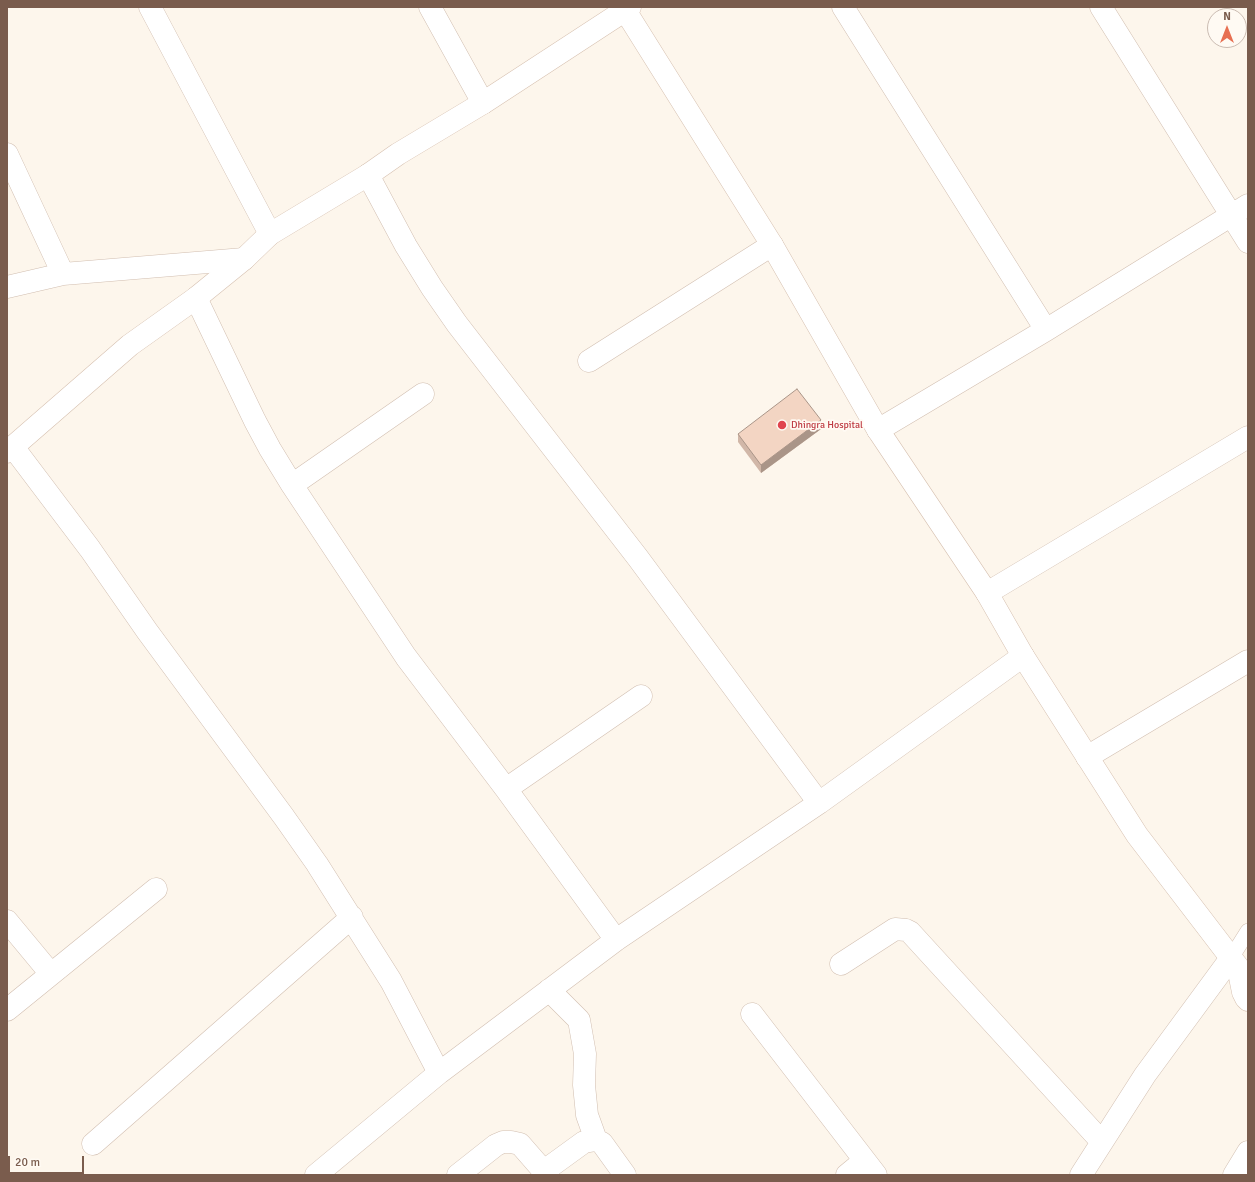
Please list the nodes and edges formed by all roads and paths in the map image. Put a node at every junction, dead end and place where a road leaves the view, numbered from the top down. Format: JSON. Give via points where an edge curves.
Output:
{"nodes":[{"id":1,"x":150,"y":7,"type":"edge"},
{"id":2,"x":430,"y":7,"type":"edge"},
{"id":3,"x":843,"y":7,"type":"edge"},
{"id":4,"x":626,"y":8,"type":"edge"},
{"id":5,"x":1109,"y":10,"type":"edge"},
{"id":6,"x":483,"y":103,"type":"junction"},
{"id":7,"x":7,"y":154,"type":"edge"},
{"id":8,"x":368,"y":175,"type":"junction"},
{"id":9,"x":1240,"y":210,"type":"edge"},
{"id":10,"x":270,"y":234,"type":"junction"},
{"id":11,"x":1248,"y":242,"type":"edge"},
{"id":12,"x":772,"y":245,"type":"junction"},
{"id":13,"x":244,"y":259,"type":"junction"},
{"id":14,"x":63,"y":274,"type":"junction"},
{"id":15,"x":7,"y":287,"type":"edge"},
{"id":16,"x":196,"y":298,"type":"junction"},
{"id":17,"x":1046,"y":330,"type":"junction"},
{"id":18,"x":589,"y":361,"type":"dead end"},
{"id":19,"x":423,"y":394,"type":"dead end"},
{"id":20,"x":878,"y":430,"type":"junction"},
{"id":21,"x":1248,"y":437,"type":"edge"},
{"id":22,"x":10,"y":450,"type":"edge"},
{"id":23,"x":292,"y":485,"type":"junction"},
{"id":24,"x":986,"y":593,"type":"junction"},
{"id":25,"x":1023,"y":656,"type":"junction"},
{"id":26,"x":1248,"y":661,"type":"edge"},
{"id":27,"x":641,"y":696,"type":"dead end"},
{"id":28,"x":1087,"y":757,"type":"junction"},
{"id":29,"x":506,"y":789,"type":"junction"},
{"id":30,"x":819,"y":803,"type":"junction"},
{"id":31,"x":156,"y":889,"type":"dead end"},
{"id":32,"x":352,"y":917,"type":"junction"},
{"id":33,"x":7,"y":921,"type":"edge"},
{"id":34,"x":1248,"y":931,"type":"edge"},
{"id":35,"x":616,"y":940,"type":"junction"},
{"id":36,"x":841,"y":964,"type":"dead end"},
{"id":37,"x":1239,"y":965,"type":"edge"},
{"id":38,"x":51,"y":974,"type":"junction"},
{"id":39,"x":549,"y":990,"type":"junction"},
{"id":40,"x":1248,"y":1000,"type":"edge"},
{"id":41,"x":7,"y":1010,"type":"edge"},
{"id":42,"x":752,"y":1014,"type":"dead end"},
{"id":43,"x":439,"y":1073,"type":"junction"},
{"id":44,"x":596,"y":1140,"type":"junction"},
{"id":45,"x":1102,"y":1142,"type":"junction"},
{"id":46,"x":94,"y":1144,"type":"dead end"},
{"id":47,"x":1248,"y":1152,"type":"edge"},
{"id":48,"x":870,"y":1168,"type":"edge"},
{"id":49,"x":546,"y":1173,"type":"edge"},
{"id":50,"x":316,"y":1175,"type":"edge"},
{"id":51,"x":458,"y":1175,"type":"edge"},
{"id":52,"x":625,"y":1175,"type":"edge"},
{"id":53,"x":847,"y":1175,"type":"edge"},
{"id":54,"x":1081,"y":1175,"type":"edge"},
{"id":55,"x":1234,"y":1175,"type":"edge"}],
"edges":[{"from":1,"to":10,"type":"street"},
{"from":2,"to":6,"type":"street"},
{"from":3,"to":17,"type":"street"},
{"from":4,"to":6,"type":"street"},
{"from":4,"to":12,"type":"street"},
{"from":5,"to":9,"type":"street"},
{"from":6,"to":8,"type":"street"},
{"from":7,"to":14,"type":"street"},
{"from":8,"to":10,"type":"street"},
{"from":8,"to":30,"type":"street","via":[[406,246],[457,324],[638,558]]},
{"from":9,"to":11,"type":"street"},
{"from":9,"to":17,"type":"street"},
{"from":10,"to":13,"type":"street"},
{"from":12,"to":18,"type":"street"},
{"from":12,"to":20,"type":"street"},
{"from":13,"to":14,"type":"street"},
{"from":13,"to":16,"type":"street"},
{"from":14,"to":15,"type":"street"},
{"from":16,"to":22,"type":"street","via":[[130,345]]},
{"from":16,"to":23,"type":"street","via":[[255,421]]},
{"from":17,"to":20,"type":"street"},
{"from":19,"to":23,"type":"street"},
{"from":20,"to":24,"type":"street"},
{"from":21,"to":24,"type":"street"},
{"from":22,"to":32,"type":"street","via":[[90,549],[284,817]]},
{"from":23,"to":29,"type":"street","via":[[406,657]]},
{"from":24,"to":25,"type":"street"},
{"from":25,"to":28,"type":"street"},
{"from":25,"to":30,"type":"street"},
{"from":26,"to":28,"type":"street"},
{"from":27,"to":29,"type":"street"},
{"from":28,"to":37,"type":"street","via":[[1137,835]]},
{"from":29,"to":35,"type":"street"},
{"from":30,"to":35,"type":"street"},
{"from":31,"to":38,"type":"street"},
{"from":32,"to":43,"type":"street","via":[[391,981]]},
{"from":32,"to":46,"type":"street"},
{"from":33,"to":38,"type":"street"},
{"from":34,"to":37,"type":"lane"},
{"from":35,"to":39,"type":"street"},
{"from":36,"to":45,"type":"street","via":[[895,929],[910,932]]},
{"from":37,"to":40,"type":"street","via":[[1243,992]]},
{"from":37,"to":45,"type":"street","via":[[1149,1069]]},
{"from":38,"to":41,"type":"street"},
{"from":39,"to":43,"type":"street"},
{"from":39,"to":44,"type":"street","via":[[579,1020],[585,1054],[584,1085],[587,1115]]},
{"from":42,"to":48,"type":"street"},
{"from":43,"to":50,"type":"street"},
{"from":44,"to":49,"type":"street","via":[[584,1142]]},
{"from":44,"to":52,"type":"street","via":[[602,1143]]},
{"from":45,"to":54,"type":"street"},
{"from":47,"to":55,"type":"street"},
{"from":48,"to":53,"type":"street"},
{"from":49,"to":51,"type":"street","via":[[520,1144],[503,1142]]}]}
